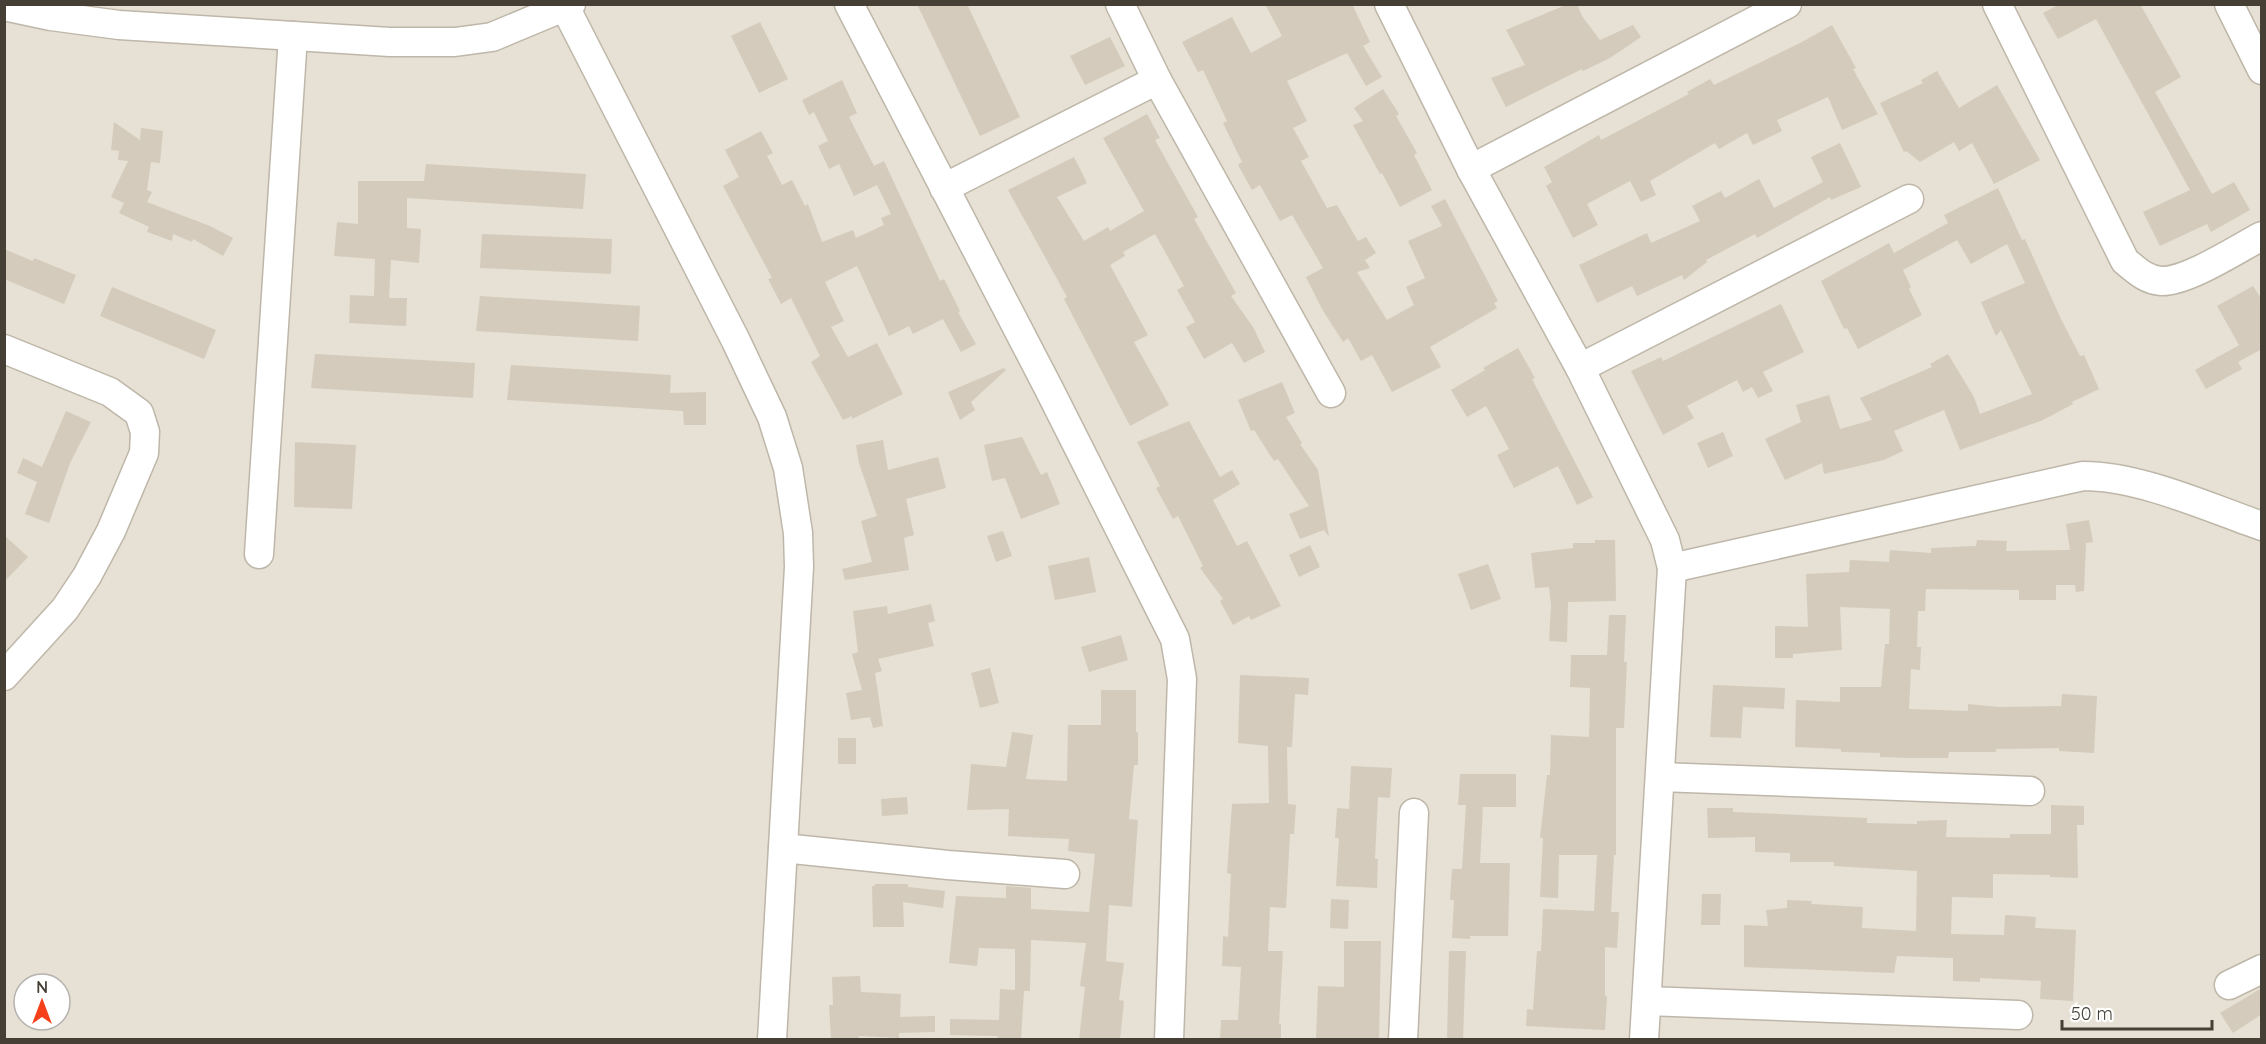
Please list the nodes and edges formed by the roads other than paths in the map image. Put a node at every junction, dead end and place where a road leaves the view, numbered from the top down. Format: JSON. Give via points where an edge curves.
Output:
{"nodes":[{"id":1,"x":849,"y":4,"type":"edge"},
{"id":2,"x":1120,"y":4,"type":"edge"},
{"id":3,"x":1389,"y":4,"type":"edge"},
{"id":4,"x":1787,"y":4,"type":"edge"},
{"id":5,"x":1997,"y":4,"type":"edge"},
{"id":6,"x":2229,"y":4,"type":"edge"},
{"id":7,"x":4,"y":6,"type":"edge"},
{"id":8,"x":568,"y":6,"type":"edge"},
{"id":9,"x":119,"y":15,"type":"edge"},
{"id":10,"x":293,"y":36,"type":"junction"},
{"id":11,"x":2262,"y":70,"type":"edge"},
{"id":12,"x":1157,"y":80,"type":"junction"},
{"id":13,"x":1471,"y":169,"type":"junction"},
{"id":14,"x":944,"y":188,"type":"junction"},
{"id":15,"x":1909,"y":199,"type":"dead end"},
{"id":16,"x":2262,"y":236,"type":"edge"},
{"id":17,"x":4,"y":349,"type":"edge"},
{"id":18,"x":1580,"y":368,"type":"junction"},
{"id":19,"x":1331,"y":393,"type":"dead end"},
{"id":20,"x":2262,"y":526,"type":"edge"},
{"id":21,"x":259,"y":554,"type":"dead end"},
{"id":22,"x":1672,"y":568,"type":"junction"},
{"id":23,"x":4,"y":676,"type":"edge"},
{"id":24,"x":1660,"y":777,"type":"junction"},
{"id":25,"x":2030,"y":791,"type":"dead end"},
{"id":26,"x":1414,"y":813,"type":"dead end"},
{"id":27,"x":783,"y":848,"type":"junction"},
{"id":28,"x":1065,"y":874,"type":"dead end"},
{"id":29,"x":2262,"y":969,"type":"edge"},
{"id":30,"x":2229,"y":985,"type":"dead end"},
{"id":31,"x":1647,"y":1001,"type":"junction"},
{"id":32,"x":2018,"y":1016,"type":"dead end"},
{"id":33,"x":772,"y":1040,"type":"edge"},
{"id":34,"x":1168,"y":1040,"type":"edge"},
{"id":35,"x":1403,"y":1040,"type":"edge"},
{"id":36,"x":1644,"y":1040,"type":"edge"}],
"edges":[{"from":1,"to":14,"type":"street"},
{"from":2,"to":12,"type":"street"},
{"from":3,"to":13,"type":"street"},
{"from":4,"to":13,"type":"street"},
{"from":5,"to":16,"type":"street","via":[[2125,261],[2141,275],[2159,281],[2179,279]]},
{"from":6,"to":11,"type":"street"},
{"from":7,"to":9,"type":"street","via":[[51,16]]},
{"from":8,"to":10,"type":"street","via":[[492,36],[455,42]]},
{"from":8,"to":27,"type":"street","via":[[736,341],[772,417],[788,468],[799,567]]},
{"from":9,"to":10,"type":"street"},
{"from":10,"to":21,"type":"street"},
{"from":12,"to":14,"type":"street"},
{"from":12,"to":19,"type":"street"},
{"from":13,"to":18,"type":"street"},
{"from":14,"to":34,"type":"street","via":[[1145,578],[1177,649],[1182,679]]},
{"from":15,"to":18,"type":"street"},
{"from":17,"to":23,"type":"street","via":[[110,392],[139,413],[145,432],[144,453],[87,576],[65,609]]},
{"from":18,"to":22,"type":"street","via":[[1665,540]]},
{"from":20,"to":22,"type":"street","via":[[2133,482],[2083,476]]},
{"from":22,"to":24,"type":"street"},
{"from":24,"to":25,"type":"street"},
{"from":24,"to":31,"type":"street"},
{"from":26,"to":35,"type":"street"},
{"from":27,"to":28,"type":"street"},
{"from":27,"to":33,"type":"street"},
{"from":29,"to":30,"type":"street"},
{"from":31,"to":32,"type":"street"},
{"from":31,"to":36,"type":"street"}]}
